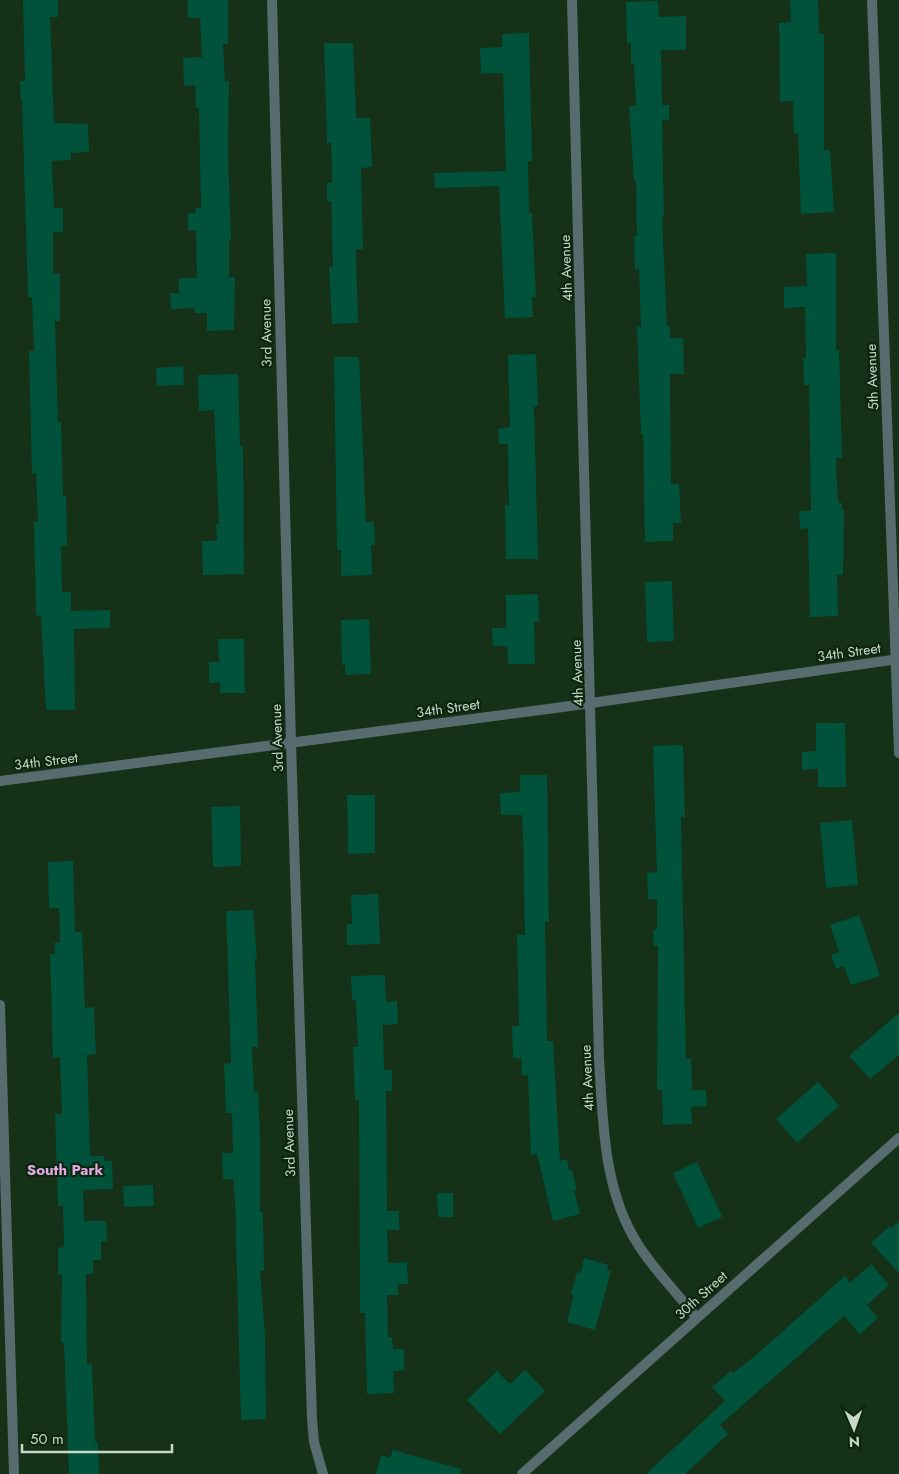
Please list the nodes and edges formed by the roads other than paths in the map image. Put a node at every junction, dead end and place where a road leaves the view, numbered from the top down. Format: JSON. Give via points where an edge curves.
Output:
{"nodes":[{"id":1,"x":272,"y":0,"type":"edge"},
{"id":2,"x":572,"y":0,"type":"edge"},
{"id":3,"x":872,"y":0,"type":"edge"},
{"id":4,"x":897,"y":659,"type":"edge"},
{"id":5,"x":592,"y":702,"type":"junction"},
{"id":6,"x":290,"y":743,"type":"junction"},
{"id":7,"x":899,"y":753,"type":"edge"},
{"id":8,"x":0,"y":781,"type":"edge"},
{"id":9,"x":0,"y":1005,"type":"edge"},
{"id":10,"x":899,"y":1138,"type":"edge"},
{"id":11,"x":697,"y":1318,"type":"junction"},
{"id":12,"x":14,"y":1474,"type":"edge"},
{"id":13,"x":323,"y":1474,"type":"edge"},
{"id":14,"x":522,"y":1474,"type":"edge"}],
"edges":[{"from":1,"to":6,"type":"street","name":"3rd Avenue"},
{"from":2,"to":5,"type":"street","name":"4th Avenue"},
{"from":3,"to":4,"type":"street","name":"5th Avenue"},
{"from":4,"to":5,"type":"street","name":"34th Street"},
{"from":4,"to":7,"type":"street","name":"5th Avenue"},
{"from":5,"to":6,"type":"street","name":"34th Street"},
{"from":5,"to":11,"type":"street","name":"4th Avenue","via":[[599,1058],[603,1130],[611,1179],[621,1210],[640,1247]]},
{"from":6,"to":8,"type":"street","name":"34th Street"},
{"from":6,"to":13,"type":"street","name":"3rd Avenue","via":[[312,1419],[314,1442]]},
{"from":9,"to":12,"type":"street"},
{"from":10,"to":11,"type":"street","name":"30th Street"},
{"from":11,"to":14,"type":"street","name":"30th Street"}]}
